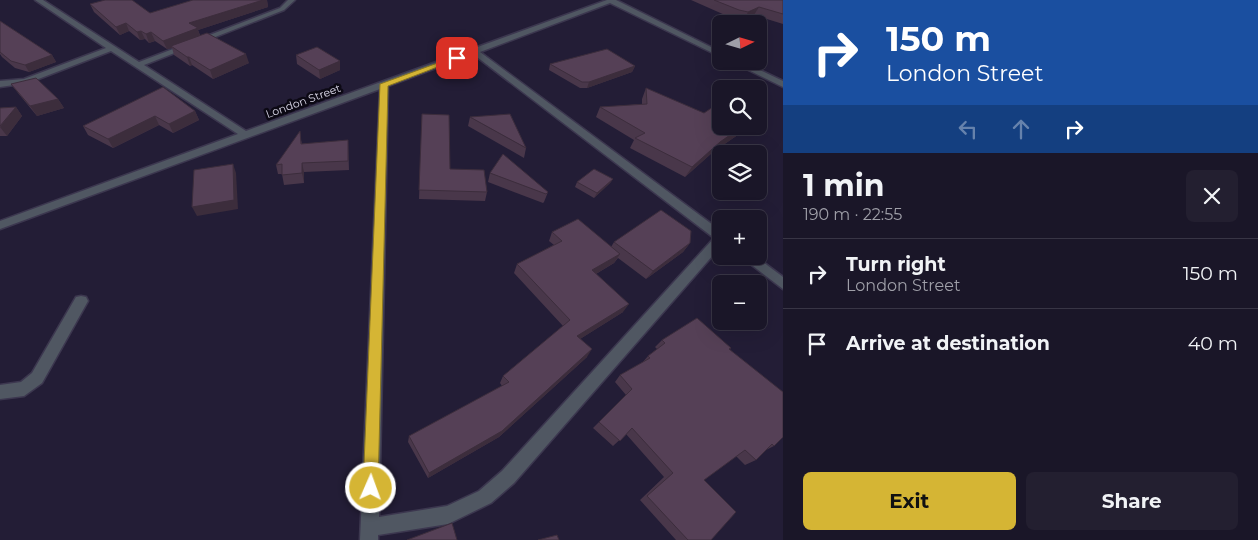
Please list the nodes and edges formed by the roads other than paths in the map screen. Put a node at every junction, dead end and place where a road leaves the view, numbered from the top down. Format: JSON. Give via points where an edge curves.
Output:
{"nodes":[{"id":1,"x":38,"y":0,"type":"edge"},
{"id":2,"x":292,"y":0,"type":"edge"},
{"id":3,"x":612,"y":0,"type":"edge"},
{"id":4,"x":112,"y":48,"type":"junction"},
{"id":5,"x":712,"y":50,"type":"edge"},
{"id":6,"x":475,"y":52,"type":"junction"},
{"id":7,"x":138,"y":65,"type":"junction"},
{"id":8,"x":753,"y":70,"type":"edge"},
{"id":9,"x":0,"y":84,"type":"edge"},
{"id":10,"x":384,"y":84,"type":"junction"},
{"id":11,"x":783,"y":84,"type":"edge"},
{"id":12,"x":244,"y":134,"type":"junction"},
{"id":13,"x":0,"y":225,"type":"edge"},
{"id":14,"x":712,"y":231,"type":"edge"},
{"id":15,"x":712,"y":248,"type":"edge"},
{"id":16,"x":758,"y":265,"type":"edge"},
{"id":17,"x":783,"y":284,"type":"edge"},
{"id":18,"x":81,"y":300,"type":"dead end"},
{"id":19,"x":0,"y":392,"type":"edge"},
{"id":20,"x":369,"y":534,"type":"edge"}],
"edges":[{"from":1,"to":4,"type":"street"},
{"from":2,"to":7,"type":"street","via":[[282,9]]},
{"from":3,"to":5,"type":"street"},
{"from":3,"to":6,"type":"street","name":"London Street"},
{"from":4,"to":7,"type":"street"},
{"from":4,"to":9,"type":"street","via":[[25,81]]},
{"from":6,"to":10,"type":"street","name":"London Street"},
{"from":6,"to":14,"type":"street"},
{"from":7,"to":12,"type":"street"},
{"from":8,"to":11,"type":"street"},
{"from":10,"to":12,"type":"street","name":"London Street"},
{"from":10,"to":20,"type":"street"},
{"from":12,"to":13,"type":"street","name":"London Street"},
{"from":15,"to":20,"type":"street","via":[[508,476],[485,497],[448,515]]},
{"from":16,"to":17,"type":"street"},
{"from":18,"to":19,"type":"street","via":[[37,378],[24,389]]}]}
